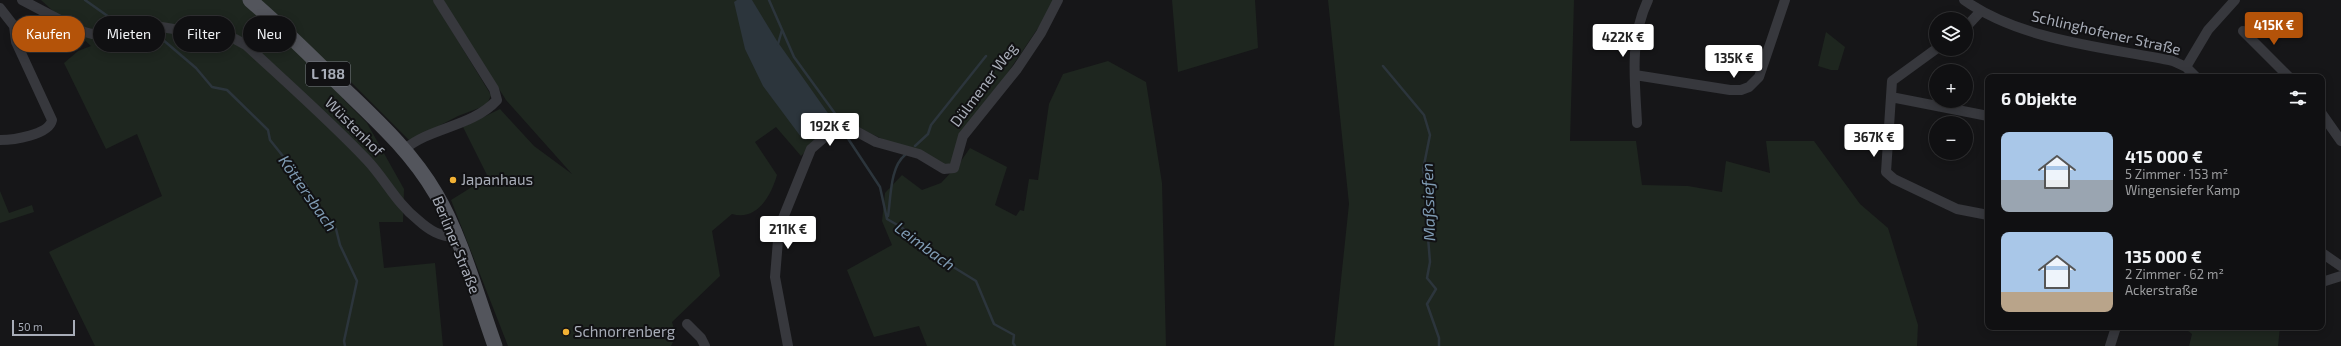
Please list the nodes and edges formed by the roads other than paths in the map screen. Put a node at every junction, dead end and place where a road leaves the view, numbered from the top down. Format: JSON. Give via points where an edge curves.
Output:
{"nodes":[{"id":1,"x":22,"y":0,"type":"edge"},
{"id":2,"x":250,"y":0,"type":"edge"},
{"id":3,"x":438,"y":0,"type":"edge"},
{"id":4,"x":1058,"y":0,"type":"edge"},
{"id":5,"x":1648,"y":0,"type":"edge"},
{"id":6,"x":1786,"y":0,"type":"edge"},
{"id":7,"x":1964,"y":0,"type":"edge"},
{"id":8,"x":2235,"y":0,"type":"edge"},
{"id":9,"x":0,"y":8,"type":"edge"},
{"id":10,"x":1980,"y":12,"type":"junction"},
{"id":11,"x":1973,"y":20,"type":"edge"},
{"id":12,"x":2243,"y":31,"type":"dead end"},
{"id":13,"x":1929,"y":54,"type":"edge"},
{"id":14,"x":2186,"y":67,"type":"junction"},
{"id":15,"x":2193,"y":74,"type":"edge"},
{"id":16,"x":2286,"y":74,"type":"edge"},
{"id":17,"x":1635,"y":75,"type":"junction"},
{"id":18,"x":1891,"y":97,"type":"junction"},
{"id":19,"x":1985,"y":115,"type":"edge"},
{"id":20,"x":2325,"y":118,"type":"edge"},
{"id":21,"x":1637,"y":123,"type":"dead end"},
{"id":22,"x":0,"y":140,"type":"edge"},
{"id":23,"x":2341,"y":141,"type":"edge"},
{"id":24,"x":404,"y":149,"type":"junction"},
{"id":25,"x":1985,"y":214,"type":"edge"},
{"id":26,"x":456,"y":237,"type":"junction"},
{"id":27,"x":2325,"y":255,"type":"edge"},
{"id":28,"x":2341,"y":266,"type":"edge"},
{"id":29,"x":2341,"y":276,"type":"edge"},
{"id":30,"x":2325,"y":281,"type":"edge"},
{"id":31,"x":687,"y":324,"type":"dead end"},
{"id":32,"x":2115,"y":330,"type":"edge"},
{"id":33,"x":495,"y":346,"type":"edge"},
{"id":34,"x":705,"y":346,"type":"edge"},
{"id":35,"x":788,"y":346,"type":"edge"},
{"id":36,"x":2110,"y":346,"type":"edge"}],
"edges":[{"from":1,"to":26,"type":"street","name":"Wüstenhof","via":[[81,31],[92,34],[143,24],[235,39],[246,45],[324,116],[380,175],[412,215],[433,232]]},
{"from":2,"to":24,"type":"main road","name":"Berliner Straße","number":"L 188"},
{"from":3,"to":24,"type":"street","via":[[494,89],[497,100],[474,117],[420,139]]},
{"from":4,"to":35,"type":"street","name":"Dülmener Weg","via":[[1041,33],[1017,69],[963,136],[954,168],[944,169],[919,154],[876,142],[841,123],[811,149],[779,228],[775,277]]},
{"from":5,"to":17,"type":"street","via":[[1642,11],[1636,36]]},
{"from":6,"to":17,"type":"street","via":[[1759,77],[1749,87],[1730,90]]},
{"from":7,"to":10,"type":"street","name":"Schlinghofener Straße"},
{"from":8,"to":14,"type":"street","via":[[2208,30]]},
{"from":9,"to":22,"type":"street","via":[[14,26],[16,42],[52,120],[48,126],[26,138]]},
{"from":10,"to":11,"type":"street"},
{"from":10,"to":14,"type":"street","name":"Schlinghofener Straße","via":[[2016,28],[2041,35],[2173,61]]},
{"from":12,"to":16,"type":"street"},
{"from":13,"to":18,"type":"street","via":[[1892,81]]},
{"from":14,"to":15,"type":"street","name":"Schlinghofener Straße"},
{"from":17,"to":21,"type":"street"},
{"from":18,"to":19,"type":"street"},
{"from":18,"to":25,"type":"street","via":[[1886,172],[1894,179],[1957,209]]},
{"from":20,"to":23,"type":"street"},
{"from":24,"to":26,"type":"main road","name":"Berliner Straße","number":"L 188","via":[[436,194]]},
{"from":26,"to":33,"type":"main road","name":"Berliner Straße","number":"L 188"},
{"from":27,"to":28,"type":"street"},
{"from":29,"to":30,"type":"street"},
{"from":31,"to":34,"type":"street"},
{"from":32,"to":36,"type":"street"}]}
